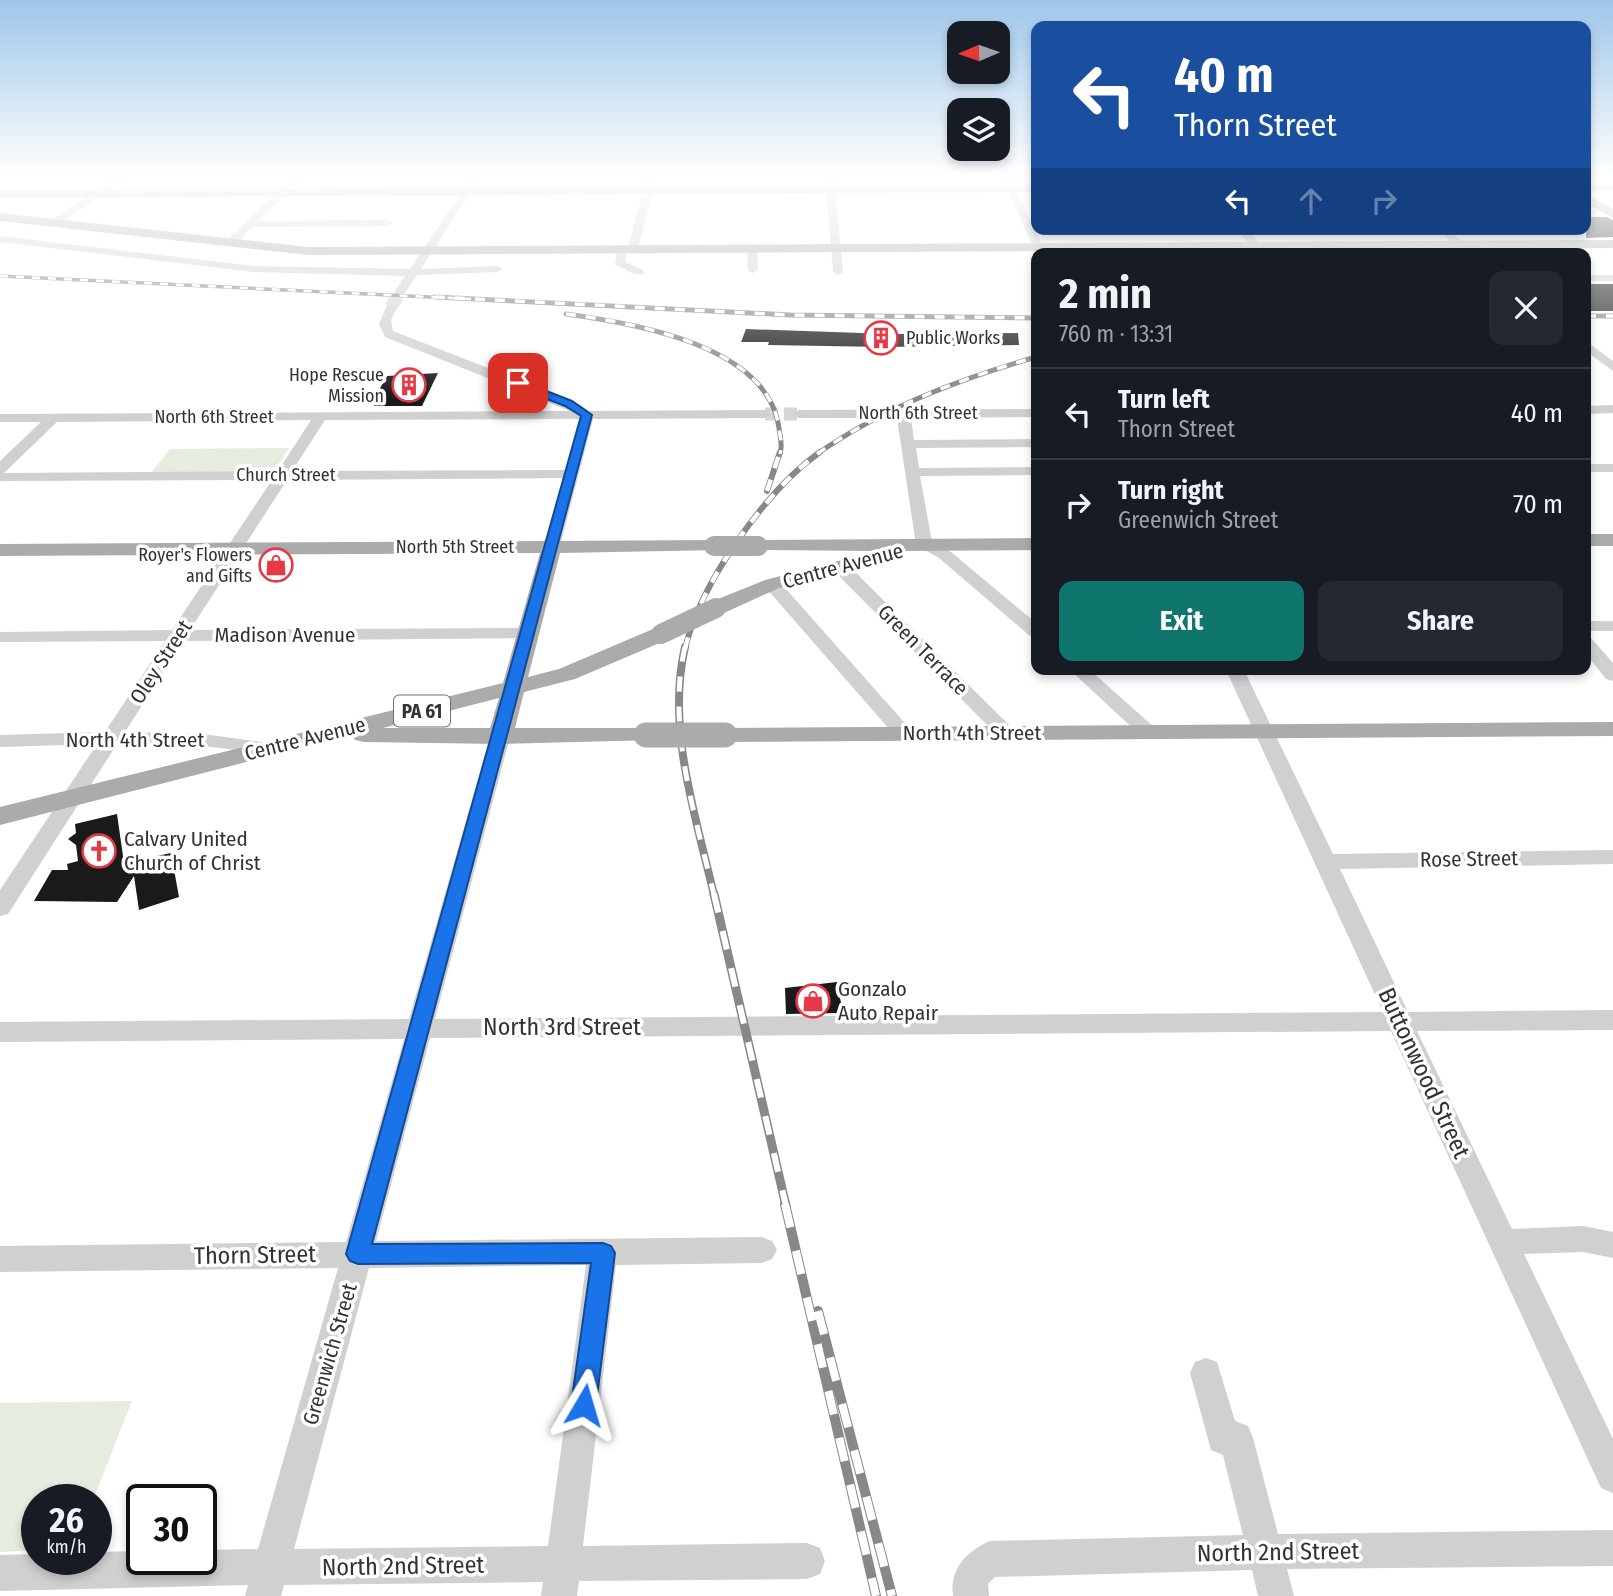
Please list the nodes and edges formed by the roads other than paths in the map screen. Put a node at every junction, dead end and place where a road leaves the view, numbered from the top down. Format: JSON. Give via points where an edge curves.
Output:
{"nodes":[{"id":1,"x":102,"y":250,"type":"edge"},
{"id":2,"x":304,"y":250,"type":"edge"},
{"id":3,"x":340,"y":250,"type":"edge"},
{"id":4,"x":428,"y":250,"type":"edge"},
{"id":5,"x":626,"y":250,"type":"edge"},
{"id":6,"x":752,"y":250,"type":"edge"},
{"id":7,"x":836,"y":250,"type":"edge"},
{"id":8,"x":498,"y":269,"type":"dead end"},
{"id":9,"x":753,"y":270,"type":"dead end"},
{"id":10,"x":414,"y":271,"type":"junction"},
{"id":11,"x":639,"y":272,"type":"dead end"},
{"id":12,"x":838,"y":272,"type":"dead end"},
{"id":13,"x":1591,"y":278,"type":"edge"},
{"id":14,"x":1613,"y":278,"type":"edge"},
{"id":15,"x":401,"y":291,"type":"tunnel mouth"},
{"id":16,"x":391,"y":306,"type":"tunnel mouth"},
{"id":17,"x":1591,"y":348,"type":"edge"},
{"id":18,"x":1591,"y":359,"type":"edge"},
{"id":19,"x":1609,"y":361,"type":"edge"},
{"id":20,"x":1591,"y":410,"type":"edge"},
{"id":21,"x":1613,"y":410,"type":"edge"},
{"id":22,"x":903,"y":413,"type":"junction"},
{"id":23,"x":1012,"y":413,"type":"junction"},
{"id":24,"x":1031,"y":413,"type":"edge"},
{"id":25,"x":765,"y":414,"type":"tunnel mouth"},
{"id":26,"x":799,"y":414,"type":"tunnel mouth"},
{"id":27,"x":587,"y":415,"type":"junction"},
{"id":28,"x":321,"y":416,"type":"junction"},
{"id":29,"x":0,"y":418,"type":"edge"},
{"id":30,"x":53,"y":418,"type":"junction"},
{"id":31,"x":1029,"y":443,"type":"edge"},
{"id":32,"x":908,"y":444,"type":"junction"},
{"id":33,"x":1591,"y":468,"type":"edge"},
{"id":34,"x":1613,"y":468,"type":"edge"},
{"id":35,"x":0,"y":469,"type":"edge"},
{"id":36,"x":1031,"y":471,"type":"edge"},
{"id":37,"x":912,"y":472,"type":"junction"},
{"id":38,"x":572,"y":474,"type":"junction"},
{"id":39,"x":282,"y":476,"type":"junction"},
{"id":40,"x":0,"y":477,"type":"edge"},
{"id":41,"x":1591,"y":540,"type":"edge"},
{"id":42,"x":1613,"y":540,"type":"edge"},
{"id":43,"x":1031,"y":544,"type":"edge"},
{"id":44,"x":924,"y":545,"type":"junction"},
{"id":45,"x":552,"y":546,"type":"junction"},
{"id":46,"x":715,"y":546,"type":"joint"},
{"id":47,"x":758,"y":547,"type":"joint"},
{"id":48,"x":235,"y":548,"type":"junction"},
{"id":49,"x":0,"y":550,"type":"edge"},
{"id":50,"x":841,"y":567,"type":"junction"},
{"id":51,"x":772,"y":584,"type":"junction"},
{"id":52,"x":1591,"y":626,"type":"edge"},
{"id":53,"x":1613,"y":626,"type":"edge"},
{"id":54,"x":1031,"y":628,"type":"edge"},
{"id":55,"x":528,"y":633,"type":"junction"},
{"id":56,"x":178,"y":636,"type":"junction"},
{"id":57,"x":0,"y":637,"type":"edge"},
{"id":58,"x":1591,"y":649,"type":"edge"},
{"id":59,"x":1085,"y":675,"type":"edge"},
{"id":60,"x":1237,"y":675,"type":"edge"},
{"id":61,"x":1613,"y":675,"type":"edge"},
{"id":62,"x":514,"y":687,"type":"junction"},
{"id":63,"x":1613,"y":729,"type":"edge"},
{"id":64,"x":1264,"y":731,"type":"junction"},
{"id":65,"x":1149,"y":732,"type":"junction"},
{"id":66,"x":1006,"y":733,"type":"junction"},
{"id":67,"x":330,"y":734,"type":"junction"},
{"id":68,"x":904,"y":734,"type":"junction"},
{"id":69,"x":500,"y":737,"type":"junction"},
{"id":70,"x":110,"y":740,"type":"junction"},
{"id":71,"x":0,"y":741,"type":"edge"},
{"id":72,"x":270,"y":747,"type":"junction"},
{"id":73,"x":72,"y":798,"type":"junction"},
{"id":74,"x":0,"y":816,"type":"edge"},
{"id":75,"x":1613,"y":857,"type":"edge"},
{"id":76,"x":1325,"y":862,"type":"junction"},
{"id":77,"x":0,"y":908,"type":"edge"},
{"id":78,"x":1613,"y":1020,"type":"edge"},
{"id":79,"x":1399,"y":1021,"type":"junction"},
{"id":80,"x":419,"y":1028,"type":"junction"},
{"id":81,"x":0,"y":1032,"type":"edge"},
{"id":82,"x":1503,"y":1242,"type":"junction"},
{"id":83,"x":1613,"y":1245,"type":"edge"},
{"id":84,"x":762,"y":1250,"type":"dead end"},
{"id":85,"x":603,"y":1253,"type":"junction"},
{"id":86,"x":358,"y":1254,"type":"junction"},
{"id":87,"x":0,"y":1259,"type":"edge"},
{"id":88,"x":1206,"y":1373,"type":"dead end"},
{"id":89,"x":1613,"y":1476,"type":"edge"},
{"id":90,"x":1613,"y":1548,"type":"edge"},
{"id":91,"x":1264,"y":1552,"type":"junction"},
{"id":92,"x":807,"y":1561,"type":"dead end"},
{"id":93,"x":0,"y":1573,"type":"edge"},
{"id":94,"x":562,"y":1580,"type":"edge"},
{"id":95,"x":267,"y":1582,"type":"edge"},
{"id":96,"x":971,"y":1596,"type":"edge"},
{"id":97,"x":1276,"y":1596,"type":"edge"}],
"edges":[{"from":1,"to":10,"type":"street","via":[[254,269]]},
{"from":2,"to":3,"type":"main road"},
{"from":4,"to":10,"type":"street"},
{"from":5,"to":11,"type":"street","via":[[620,262]]},
{"from":6,"to":9,"type":"street"},
{"from":7,"to":12,"type":"street"},
{"from":8,"to":10,"type":"street"},
{"from":10,"to":15,"type":"street"},
{"from":13,"to":14,"type":"street"},
{"from":16,"to":27,"type":"street","via":[[385,321],[389,334]]},
{"from":17,"to":19,"type":"street"},
{"from":18,"to":19,"type":"street"},
{"from":20,"to":21,"type":"street"},
{"from":22,"to":23,"type":"street","name":"North 6th Street"},
{"from":22,"to":26,"type":"street","name":"North 6th Street"},
{"from":22,"to":32,"type":"street"},
{"from":23,"to":24,"type":"street","name":"North 6th Street"},
{"from":23,"to":31,"type":"street"},
{"from":25,"to":27,"type":"street","name":"North 6th Street"},
{"from":27,"to":28,"type":"street","name":"North 6th Street"},
{"from":27,"to":38,"type":"street","name":"Greenwich Street"},
{"from":28,"to":30,"type":"street","name":"North 6th Street"},
{"from":28,"to":39,"type":"street","name":"Oley Street"},
{"from":29,"to":30,"type":"street","name":"North 6th Street"},
{"from":30,"to":35,"type":"street"},
{"from":31,"to":32,"type":"street"},
{"from":32,"to":37,"type":"street"},
{"from":33,"to":34,"type":"street"},
{"from":36,"to":37,"type":"street"},
{"from":37,"to":44,"type":"street"},
{"from":38,"to":39,"type":"street","name":"Church Street"},
{"from":38,"to":45,"type":"street","name":"Greenwich Street"},
{"from":39,"to":40,"type":"street","name":"Church Street"},
{"from":39,"to":48,"type":"street","name":"Oley Street"},
{"from":41,"to":42,"type":"main road"},
{"from":43,"to":44,"type":"main road","name":"North 5th Street"},
{"from":44,"to":47,"type":"main road","name":"North 5th Street"},
{"from":44,"to":50,"type":"main road","name":"Centre Avenue"},
{"from":44,"to":54,"type":"street","via":[[945,555]]},
{"from":45,"to":46,"type":"main road","name":"North 5th Street"},
{"from":45,"to":48,"type":"main road","name":"North 5th Street"},
{"from":45,"to":55,"type":"main road","name":"Greenwich Street"},
{"from":46,"to":47,"type":"main road","name":"North 5th Street","bridge":true},
{"from":48,"to":49,"type":"main road","name":"North 5th Street"},
{"from":48,"to":56,"type":"street","name":"Oley Street"},
{"from":50,"to":51,"type":"main road","name":"Centre Avenue"},
{"from":50,"to":66,"type":"street","name":"Green Terrace"},
{"from":51,"to":62,"type":"main road","name":"Centre Avenue","bridge":true,"via":[[567,674]]},
{"from":51,"to":68,"type":"street"},
{"from":52,"to":53,"type":"street"},
{"from":55,"to":56,"type":"street","name":"Madison Avenue"},
{"from":55,"to":62,"type":"main road","name":"Greenwich Street"},
{"from":56,"to":57,"type":"street","name":"Madison Avenue"},
{"from":56,"to":70,"type":"street","name":"Oley Street"},
{"from":58,"to":61,"type":"street"},
{"from":59,"to":65,"type":"street"},
{"from":60,"to":64,"type":"street","name":"Buttonwood Street"},
{"from":62,"to":67,"type":"main road","name":"Centre Avenue","number":"PA 61"},
{"from":62,"to":69,"type":"main road","name":"Greenwich Street"},
{"from":63,"to":64,"type":"main road","name":"North 4th Street"},
{"from":64,"to":65,"type":"main road","name":"North 4th Street"},
{"from":64,"to":76,"type":"street","name":"Buttonwood Street"},
{"from":65,"to":66,"type":"main road","name":"North 4th Street"},
{"from":66,"to":68,"type":"main road","name":"North 4th Street"},
{"from":67,"to":69,"type":"main road","name":"North 4th Street","number":"PA 61"},
{"from":67,"to":72,"type":"main road","name":"Centre Avenue","number":"PA 61"},
{"from":68,"to":69,"type":"main road","name":"North 4th Street","bridge":true},
{"from":69,"to":80,"type":"street","name":"Greenwich Street"},
{"from":70,"to":71,"type":"street","name":"North 4th Street"},
{"from":70,"to":72,"type":"street","name":"North 4th Street","via":[[197,740]]},
{"from":70,"to":73,"type":"street","name":"Oley Street"},
{"from":72,"to":73,"type":"main road","name":"Centre Avenue","number":"PA 61"},
{"from":73,"to":74,"type":"main road","name":"Centre Avenue","number":"PA 61"},
{"from":73,"to":77,"type":"street","name":"Oley Street"},
{"from":75,"to":76,"type":"street","name":"Rose Street"},
{"from":76,"to":79,"type":"street","name":"Buttonwood Street"},
{"from":78,"to":79,"type":"street","name":"North 3rd Street"},
{"from":79,"to":80,"type":"street","name":"North 3rd Street"},
{"from":79,"to":82,"type":"street","name":"Buttonwood Street"},
{"from":80,"to":81,"type":"street","name":"North 3rd Street"},
{"from":80,"to":86,"type":"street","name":"Greenwich Street"},
{"from":82,"to":83,"type":"street","via":[[1583,1239]]},
{"from":82,"to":89,"type":"street","name":"Buttonwood Street"},
{"from":84,"to":85,"type":"street","name":"Thorn Street"},
{"from":85,"to":86,"type":"street","name":"Thorn Street"},
{"from":85,"to":94,"type":"street"},
{"from":86,"to":87,"type":"street","name":"Thorn Street"},
{"from":86,"to":95,"type":"street","name":"Greenwich Street"},
{"from":88,"to":91,"type":"street","via":[[1223,1438],[1236,1438]]},
{"from":90,"to":91,"type":"street","name":"North 2nd Street"},
{"from":91,"to":96,"type":"street","name":"North 2nd Street","via":[[990,1559],[976,1567],[968,1585]]},
{"from":91,"to":97,"type":"street"},
{"from":92,"to":94,"type":"street","name":"North 2nd Street"},
{"from":93,"to":95,"type":"street","name":"North 2nd Street","via":[[112,1569]]},
{"from":94,"to":95,"type":"street","name":"North 2nd Street"}]}
